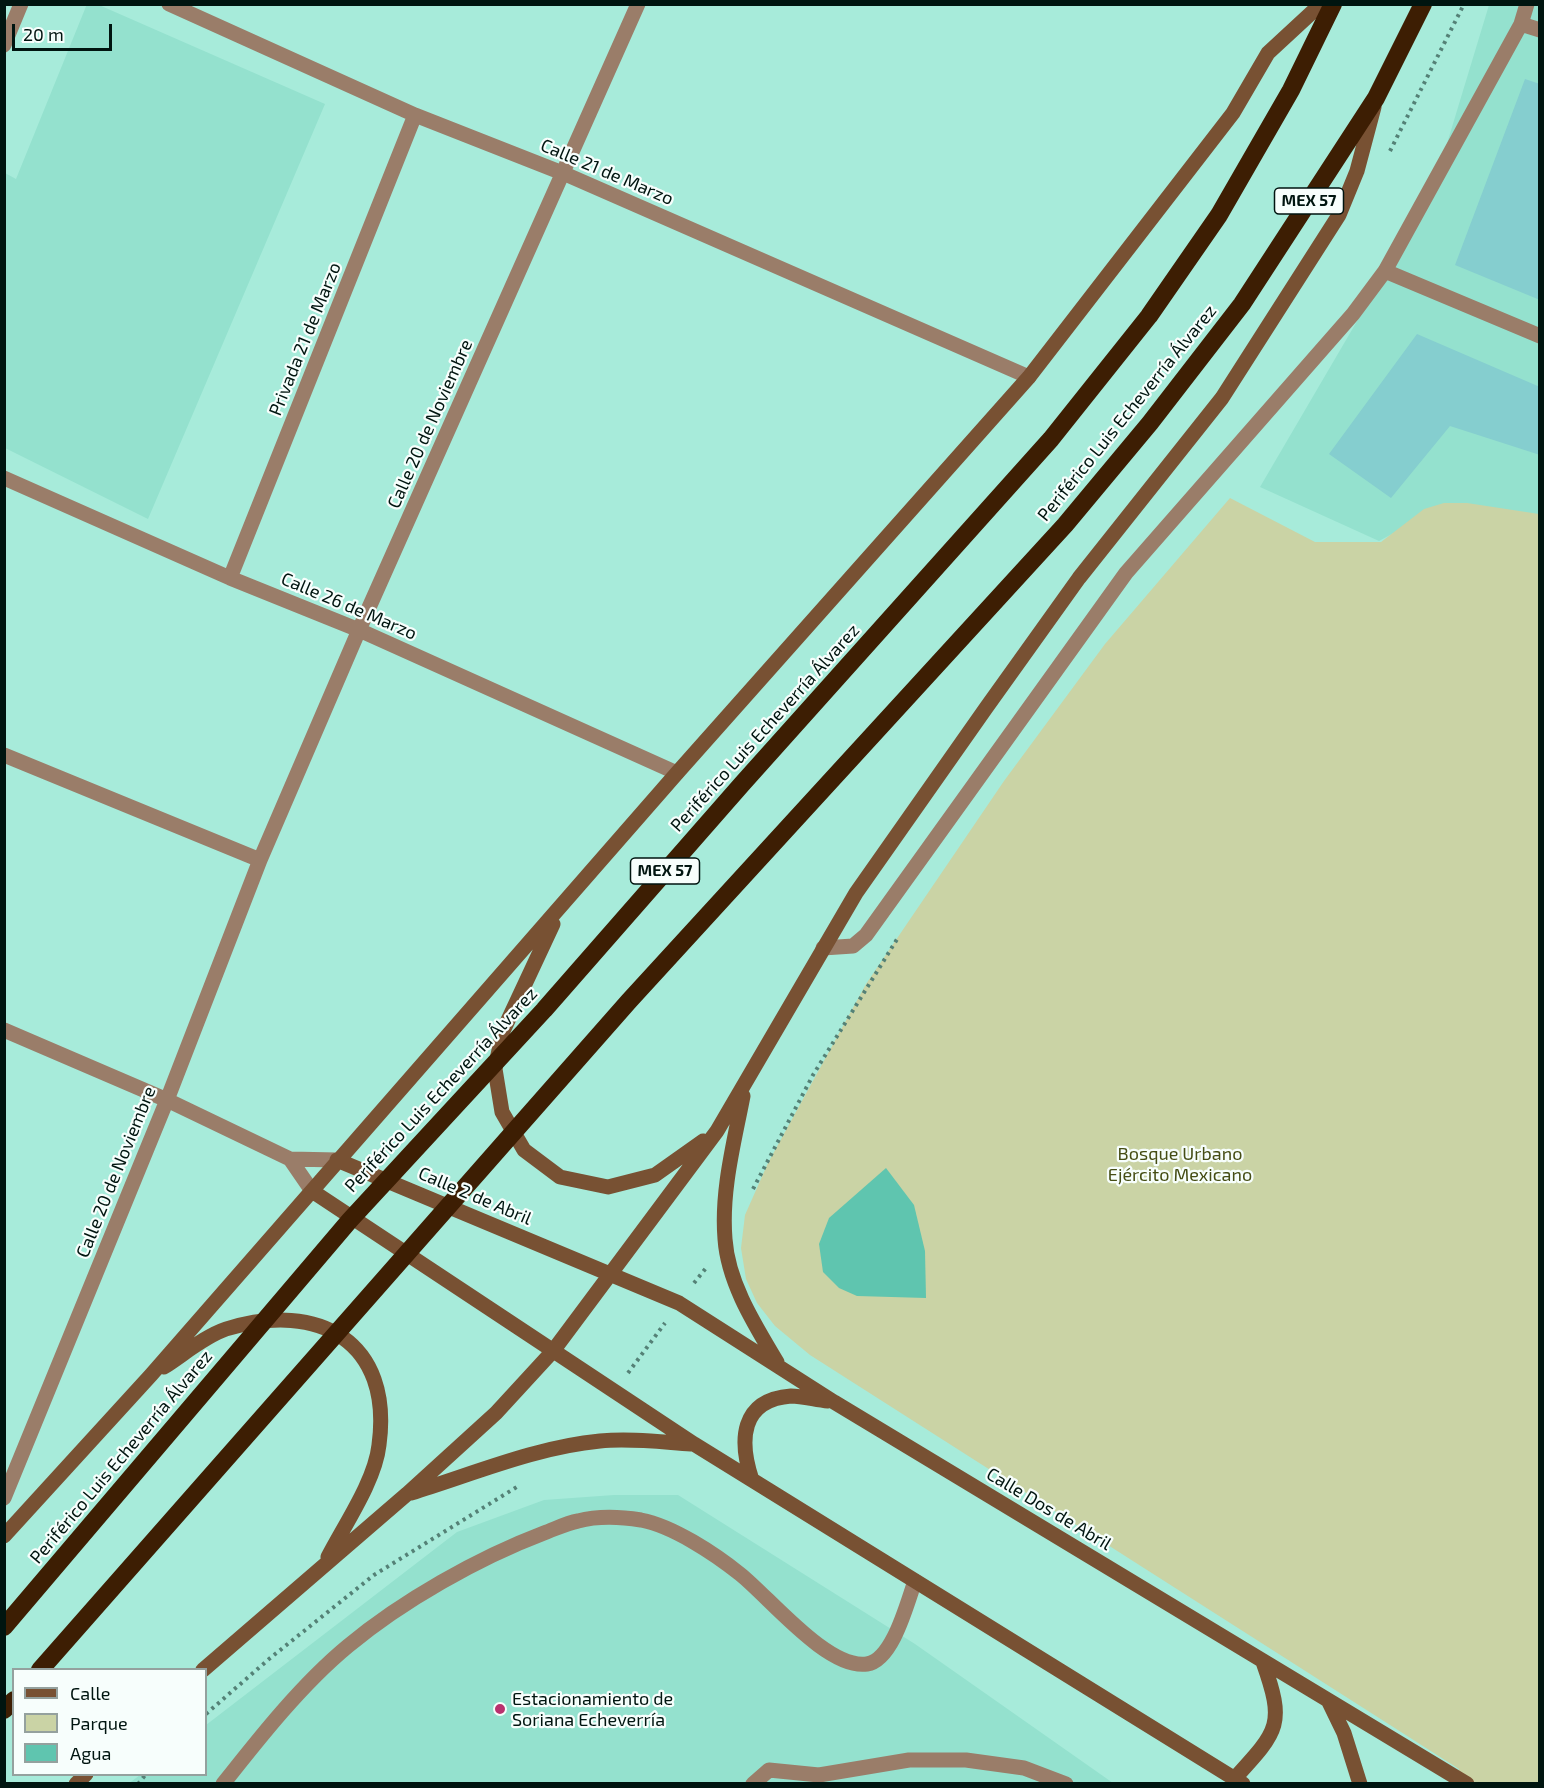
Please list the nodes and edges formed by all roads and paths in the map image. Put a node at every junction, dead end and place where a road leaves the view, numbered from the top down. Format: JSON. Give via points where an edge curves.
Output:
{"nodes":[{"id":1,"x":21,"y":4,"type":"edge"},
{"id":2,"x":169,"y":4,"type":"edge"},
{"id":3,"x":638,"y":4,"type":"edge"},
{"id":4,"x":1321,"y":4,"type":"edge"},
{"id":5,"x":1333,"y":4,"type":"edge"},
{"id":6,"x":1423,"y":4,"type":"edge"},
{"id":7,"x":1527,"y":4,"type":"edge"},
{"id":8,"x":1521,"y":24,"type":"junction"},
{"id":9,"x":1539,"y":30,"type":"edge"},
{"id":10,"x":4,"y":45,"type":"edge"},
{"id":11,"x":1376,"y":98,"type":"junction"},
{"id":12,"x":415,"y":115,"type":"junction"},
{"id":13,"x":565,"y":174,"type":"junction"},
{"id":14,"x":1385,"y":271,"type":"junction"},
{"id":15,"x":1539,"y":336,"type":"edge"},
{"id":16,"x":1029,"y":377,"type":"junction"},
{"id":17,"x":4,"y":478,"type":"edge"},
{"id":18,"x":230,"y":578,"type":"junction"},
{"id":19,"x":358,"y":630,"type":"junction"},
{"id":20,"x":4,"y":755,"type":"edge"},
{"id":21,"x":677,"y":772,"type":"junction"},
{"id":22,"x":260,"y":860,"type":"junction"},
{"id":23,"x":561,"y":908,"type":"junction"},
{"id":24,"x":824,"y":948,"type":"junction"},
{"id":25,"x":4,"y":1029,"type":"edge"},
{"id":26,"x":745,"y":1085,"type":"junction"},
{"id":27,"x":167,"y":1100,"type":"junction"},
{"id":28,"x":717,"y":1131,"type":"junction"},
{"id":29,"x":290,"y":1159,"type":"junction"},
{"id":30,"x":338,"y":1160,"type":"junction"},
{"id":31,"x":312,"y":1191,"type":"junction"},
{"id":32,"x":609,"y":1273,"type":"junction"},
{"id":33,"x":553,"y":1351,"type":"junction"},
{"id":34,"x":779,"y":1365,"type":"junction"},
{"id":35,"x":151,"y":1375,"type":"junction"},
{"id":36,"x":834,"y":1402,"type":"junction"},
{"id":37,"x":694,"y":1444,"type":"junction"},
{"id":38,"x":752,"y":1480,"type":"junction"},
{"id":39,"x":407,"y":1494,"type":"junction"},
{"id":40,"x":4,"y":1498,"type":"edge"},
{"id":41,"x":4,"y":1536,"type":"edge"},
{"id":42,"x":324,"y":1565,"type":"junction"},
{"id":43,"x":915,"y":1581,"type":"junction"},
{"id":44,"x":4,"y":1627,"type":"edge"},
{"id":45,"x":1263,"y":1662,"type":"junction"},
{"id":46,"x":42,"y":1668,"type":"edge"},
{"id":47,"x":204,"y":1668,"type":"edge"},
{"id":48,"x":1328,"y":1700,"type":"junction"},
{"id":49,"x":1236,"y":1782,"type":"edge"},
{"id":50,"x":223,"y":1784,"type":"edge"},
{"id":51,"x":753,"y":1784,"type":"edge"},
{"id":52,"x":1066,"y":1784,"type":"edge"},
{"id":53,"x":1360,"y":1784,"type":"edge"},
{"id":54,"x":1467,"y":1784,"type":"edge"}],
"edges":[{"from":1,"to":10,"type":"street"},
{"from":2,"to":12,"type":"street","name":"Calle 21 de Marzo"},
{"from":3,"to":13,"type":"street","name":"Calle 20 de Noviembre"},
{"from":4,"to":16,"type":"street","via":[[1268,53],[1233,113]]},
{"from":5,"to":44,"type":"highway","name":"Periférico Luis Echeverría Álvarez","number":"MEX 57","via":[[1291,90],[1219,215],[1149,316],[1051,439],[544,1010],[350,1220]]},
{"from":6,"to":11,"type":"highway","name":"Periférico Luis Echeverría Álvarez","number":"MEX 57"},
{"from":7,"to":8,"type":"street"},
{"from":8,"to":9,"type":"street"},
{"from":8,"to":14,"type":"street"},
{"from":11,"to":24,"type":"street","name":"Periférico Luis Echeverría Álvarez","via":[[1357,171],[1339,215],[1235,379],[1078,579],[856,892]]},
{"from":11,"to":46,"type":"highway","name":"Periférico Luis Echeverría Álvarez","number":"MEX 57","via":[[1242,304],[1065,525],[629,1001]]},
{"from":12,"to":13,"type":"street","name":"Calle 21 de Marzo"},
{"from":12,"to":18,"type":"street","name":"Privada 21 de Marzo"},
{"from":13,"to":16,"type":"street","name":"Calle 21 de Marzo"},
{"from":13,"to":19,"type":"street","name":"Calle 20 de Noviembre"},
{"from":14,"to":15,"type":"street"},
{"from":14,"to":24,"type":"street","via":[[1353,314],[1126,573],[866,935],[853,946]]},
{"from":16,"to":21,"type":"street"},
{"from":17,"to":18,"type":"street","name":"Calle 26 de Marzo"},
{"from":18,"to":19,"type":"street","name":"Calle 26 de Marzo"},
{"from":19,"to":21,"type":"street","name":"Calle 26 de Marzo"},
{"from":19,"to":22,"type":"street","name":"Calle 20 de Noviembre"},
{"from":20,"to":22,"type":"street"},
{"from":21,"to":23,"type":"street"},
{"from":22,"to":27,"type":"street","name":"Calle 20 de Noviembre"},
{"from":23,"to":28,"type":"street","via":[[503,1031],[495,1069],[502,1112],[524,1150],[560,1177],[608,1187],[655,1175]]},
{"from":23,"to":30,"type":"street"},
{"from":24,"to":26,"type":"street","name":"Periférico Luis Echeverría Álvarez"},
{"from":25,"to":27,"type":"street","name":"Calle 2 de Abril"},
{"from":26,"to":28,"type":"street","name":"Periférico Luis Echeverría Álvarez"},
{"from":26,"to":34,"type":"street","via":[[728,1179],[725,1241],[748,1312]]},
{"from":27,"to":29,"type":"street","name":"Calle 2 de Abril"},
{"from":27,"to":40,"type":"street","name":"Calle 20 de Noviembre"},
{"from":28,"to":32,"type":"street","name":"Periférico Luis Echeverría Álvarez"},
{"from":29,"to":30,"type":"street","name":"Calle 2 de Abril"},
{"from":29,"to":31,"type":"street","name":"Calle 2 de Abril"},
{"from":30,"to":31,"type":"street"},
{"from":30,"to":32,"type":"street","name":"Calle 2 de Abril"},
{"from":31,"to":33,"type":"street","name":"Calle 2 de Abril"},
{"from":31,"to":35,"type":"street"},
{"from":32,"to":33,"type":"street","name":"Periférico Luis Echeverría Álvarez"},
{"from":32,"to":34,"type":"street","name":"Calle Dos de Abril","via":[[679,1303]]},
{"from":33,"to":37,"type":"street"},
{"from":33,"to":39,"type":"street","name":"Periférico Luis Echeverría Álvarez","via":[[496,1413]]},
{"from":34,"to":36,"type":"street","name":"Calle Dos de Abril"},
{"from":35,"to":41,"type":"street"},
{"from":35,"to":42,"type":"street","via":[[225,1329],[268,1320],[315,1323],[349,1340],[368,1365],[380,1391],[379,1448],[365,1487]]},
{"from":36,"to":38,"type":"street","via":[[794,1396],[777,1398],[757,1409],[743,1443]]},
{"from":36,"to":45,"type":"street","name":"Calle Dos de Abril"},
{"from":37,"to":38,"type":"street"},
{"from":37,"to":39,"type":"street","via":[[602,1440],[577,1444],[540,1451]]},
{"from":38,"to":43,"type":"street"},
{"from":39,"to":42,"type":"street","name":"Periférico Luis Echeverría Álvarez"},
{"from":42,"to":47,"type":"street","name":"Periférico Luis Echeverría Álvarez"},
{"from":43,"to":49,"type":"street"},
{"from":43,"to":50,"type":"street","via":[[890,1646],[880,1658],[867,1664],[850,1663],[831,1655],[739,1573],[676,1532],[642,1521],[578,1521],[505,1548],[444,1581],[348,1646],[255,1744]]},
{"from":45,"to":48,"type":"street","name":"Calle Dos de Abril"},
{"from":45,"to":49,"type":"street","via":[[1277,1713],[1273,1730]]},
{"from":48,"to":53,"type":"street","via":[[1344,1733]]},
{"from":48,"to":54,"type":"street","name":"Calle Dos de Abril"},
{"from":51,"to":52,"type":"street","via":[[769,1770],[819,1775],[909,1760],[966,1760],[1024,1768]]}]}
